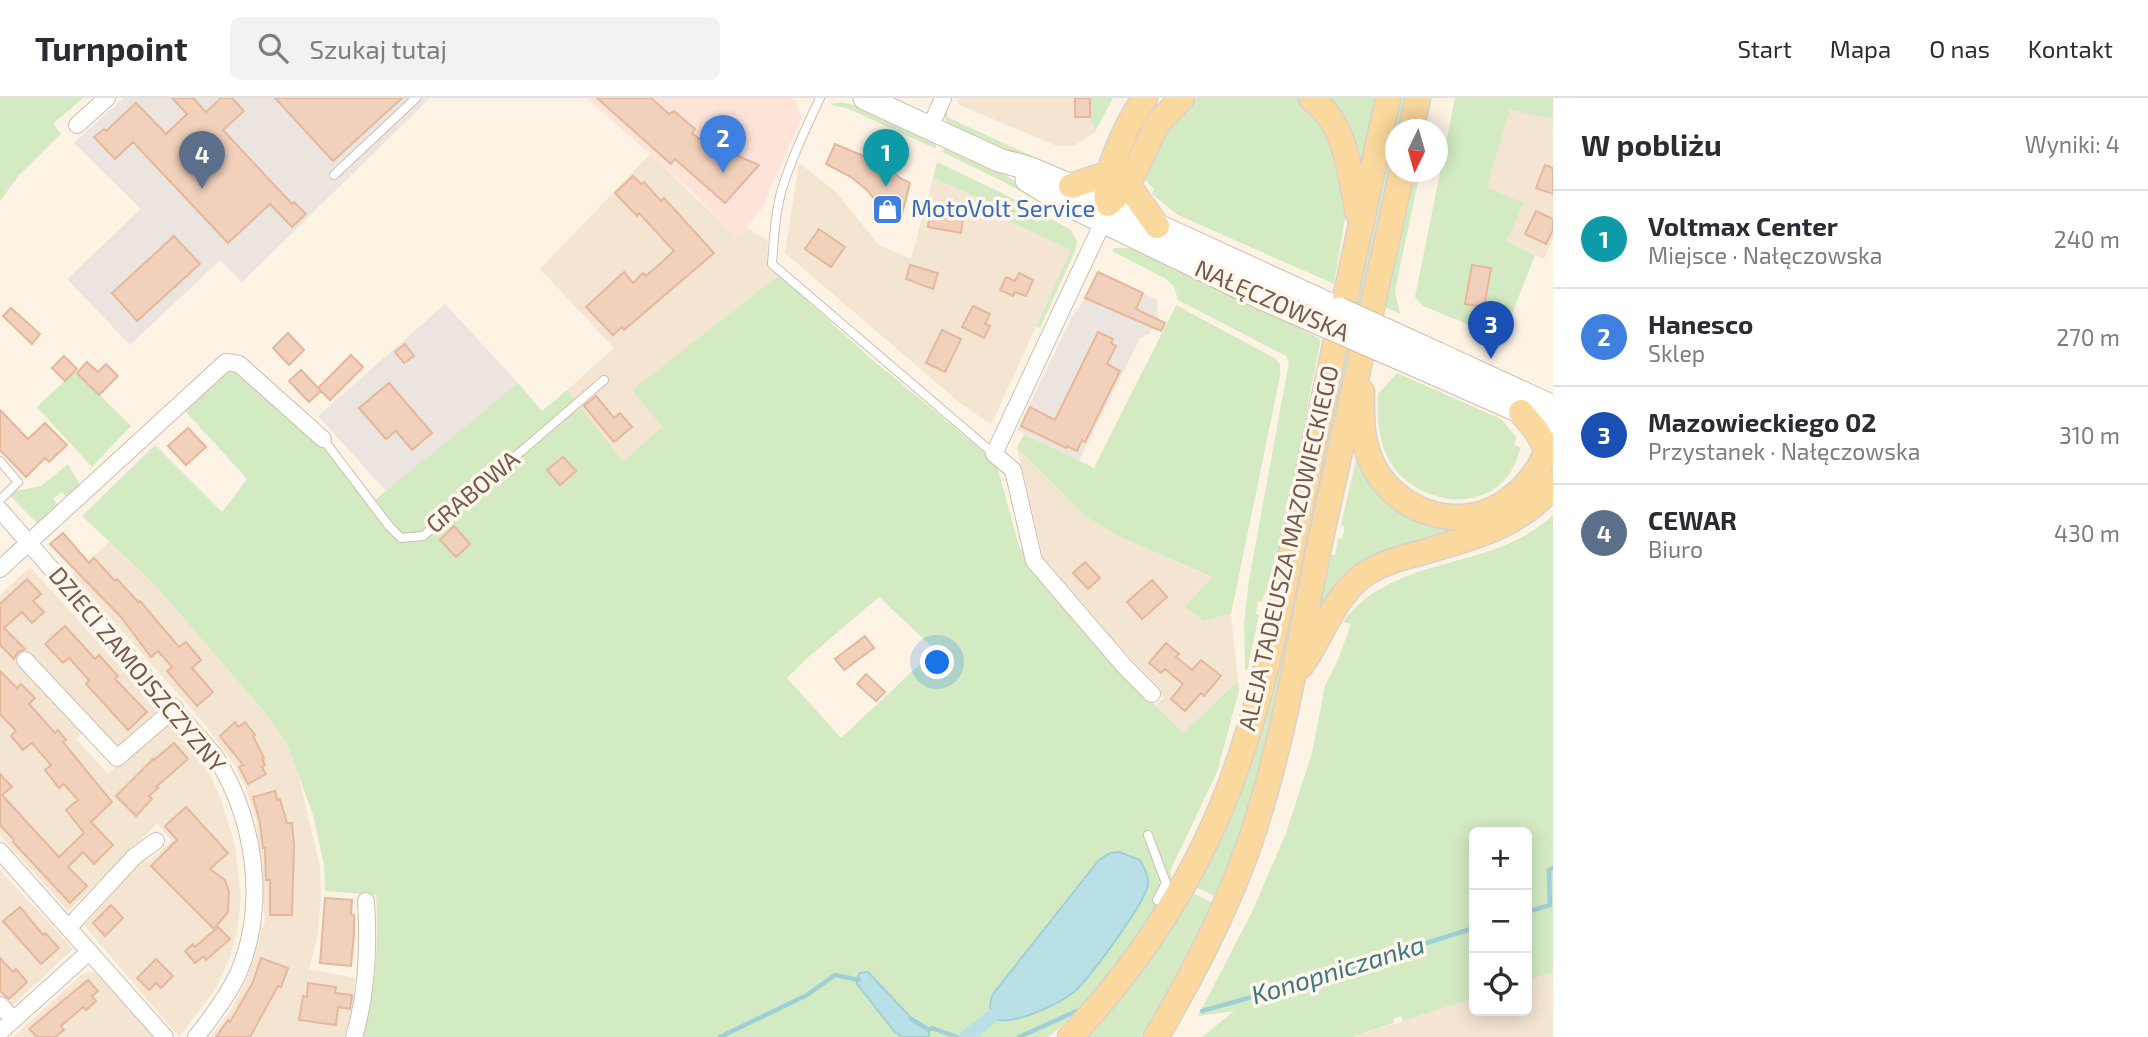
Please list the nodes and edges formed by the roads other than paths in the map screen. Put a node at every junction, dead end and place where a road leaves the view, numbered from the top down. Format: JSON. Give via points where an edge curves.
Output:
{"nodes":[{"id":1,"x":107,"y":98,"type":"edge"},
{"id":2,"x":416,"y":98,"type":"edge"},
{"id":3,"x":820,"y":98,"type":"edge"},
{"id":4,"x":865,"y":98,"type":"edge"},
{"id":5,"x":943,"y":98,"type":"edge"},
{"id":6,"x":1144,"y":98,"type":"edge"},
{"id":7,"x":1182,"y":98,"type":"edge"},
{"id":8,"x":1311,"y":98,"type":"edge"},
{"id":9,"x":1388,"y":98,"type":"edge"},
{"id":10,"x":1418,"y":98,"type":"edge"},
{"id":11,"x":1413,"y":119,"type":"edge"},
{"id":12,"x":77,"y":125,"type":"dead end"},
{"id":13,"x":930,"y":128,"type":"junction"},
{"id":14,"x":999,"y":160,"type":"junction"},
{"id":15,"x":334,"y":175,"type":"dead end"},
{"id":16,"x":1117,"y":179,"type":"junction"},
{"id":17,"x":1400,"y":182,"type":"edge"},
{"id":18,"x":1071,"y":186,"type":"junction"},
{"id":19,"x":1106,"y":213,"type":"junction"},
{"id":20,"x":1157,"y":226,"type":"junction"},
{"id":21,"x":1360,"y":227,"type":"junction"},
{"id":22,"x":1265,"y":287,"type":"junction"},
{"id":23,"x":1360,"y":356,"type":"junction"},
{"id":24,"x":1438,"y":365,"type":"junction"},
{"id":25,"x":604,"y":380,"type":"dead end"},
{"id":26,"x":1553,"y":407,"type":"edge"},
{"id":27,"x":1521,"y":412,"type":"joint"},
{"id":28,"x":323,"y":439,"type":"joint"},
{"id":29,"x":1551,"y":440,"type":"edge"},
{"id":30,"x":994,"y":454,"type":"junction"},
{"id":31,"x":0,"y":461,"type":"edge"},
{"id":32,"x":1553,"y":485,"type":"edge"},
{"id":33,"x":0,"y":500,"type":"edge"},
{"id":34,"x":0,"y":510,"type":"edge"},
{"id":35,"x":27,"y":542,"type":"junction"},
{"id":36,"x":0,"y":569,"type":"edge"},
{"id":37,"x":25,"y":660,"type":"dead end"},
{"id":38,"x":1292,"y":678,"type":"junction"},
{"id":39,"x":1152,"y":694,"type":"dead end"},
{"id":40,"x":175,"y":708,"type":"junction"},
{"id":41,"x":1148,"y":835,"type":"dead end"},
{"id":42,"x":156,"y":841,"type":"dead end"},
{"id":43,"x":0,"y":851,"type":"edge"},
{"id":44,"x":366,"y":901,"type":"dead end"},
{"id":45,"x":1157,"y":901,"type":"dead end"},
{"id":46,"x":69,"y":927,"type":"junction"},
{"id":47,"x":89,"y":951,"type":"junction"},
{"id":48,"x":0,"y":1005,"type":"edge"},
{"id":49,"x":13,"y":1020,"type":"junction"},
{"id":50,"x":0,"y":1032,"type":"edge"},
{"id":51,"x":165,"y":1037,"type":"edge"},
{"id":52,"x":196,"y":1037,"type":"edge"},
{"id":53,"x":354,"y":1037,"type":"edge"},
{"id":54,"x":1070,"y":1037,"type":"edge"},
{"id":55,"x":1156,"y":1037,"type":"edge"}],
"edges":[{"from":1,"to":12,"type":"street"},
{"from":2,"to":15,"type":"lane"},
{"from":3,"to":30,"type":"lane","via":[[782,191],[772,264]]},
{"from":4,"to":13,"type":"main road","name":"NAŁĘCZOWSKA"},
{"from":5,"to":13,"type":"street"},
{"from":6,"to":16,"type":"main road"},
{"from":7,"to":16,"type":"main road"},
{"from":8,"to":21,"type":"main road","via":[[1332,120],[1344,145]]},
{"from":9,"to":21,"type":"main road","name":"ALEJA TADEUSZA MAZOWIECKIEGO"},
{"from":10,"to":11,"type":"main road"},
{"from":13,"to":14,"type":"main road","name":"NAŁĘCZOWSKA"},
{"from":14,"to":18,"type":"main road","name":"NAŁĘCZOWSKA"},
{"from":14,"to":19,"type":"main road","name":"NAŁĘCZOWSKA","via":[[1063,202]]},
{"from":16,"to":18,"type":"main road"},
{"from":16,"to":19,"type":"main road"},
{"from":16,"to":20,"type":"main road"},
{"from":17,"to":23,"type":"main road","name":"ALEJA TADEUSZA MAZOWIECKIEGO"},
{"from":18,"to":19,"type":"main road","name":"NAŁĘCZOWSKA"},
{"from":19,"to":20,"type":"main road","name":"NAŁĘCZOWSKA"},
{"from":19,"to":22,"type":"main road","name":"NAŁĘCZOWSKA"},
{"from":19,"to":30,"type":"street"},
{"from":20,"to":22,"type":"main road","name":"NAŁĘCZOWSKA"},
{"from":21,"to":54,"type":"main road","name":"ALEJA TADEUSZA MAZOWIECKIEGO","via":[[1270,652],[1236,772],[1193,869],[1137,957]]},
{"from":22,"to":24,"type":"main road","name":"NAŁĘCZOWSKA","bridge":true},
{"from":23,"to":29,"type":"main road","via":[[1363,433],[1370,458],[1386,486],[1417,509],[1461,518],[1502,505],[1529,481]]},
{"from":23,"to":38,"type":"main road","name":"ALEJA TADEUSZA MAZOWIECKIEGO"},
{"from":24,"to":26,"type":"main road","name":"NAŁĘCZOWSKA"},
{"from":24,"to":27,"type":"main road","name":"NAŁĘCZOWSKA"},
{"from":25,"to":28,"type":"lane","name":"GRABOWA","via":[[423,536],[401,538]]},
{"from":27,"to":29,"type":"main road"},
{"from":28,"to":35,"type":"street","name":"GRABOWA","via":[[239,364],[226,362]]},
{"from":30,"to":39,"type":"street","via":[[1013,470],[1034,561]]},
{"from":31,"to":33,"type":"lane","via":[[18,482]]},
{"from":32,"to":38,"type":"main road","via":[[1525,513],[1499,528],[1387,563],[1363,575],[1350,586]]},
{"from":34,"to":35,"type":"street","name":"DZIECI ZAMOJSZCZYZNY"},
{"from":35,"to":36,"type":"street"},
{"from":35,"to":40,"type":"street","name":"DZIECI ZAMOJSZCZYZNY"},
{"from":37,"to":40,"type":"street","via":[[117,758]]},
{"from":38,"to":55,"type":"main road","name":"ALEJA TADEUSZA MAZOWIECKIEGO","via":[[1257,819],[1232,888]]},
{"from":40,"to":52,"type":"street","name":"DZIECI ZAMOJSZCZYZNY","via":[[215,756],[233,787],[247,831],[255,891],[252,927],[238,974]]},
{"from":41,"to":45,"type":"lane","via":[[1167,883]]},
{"from":42,"to":46,"type":"street","via":[[135,856]]},
{"from":43,"to":46,"type":"street"},
{"from":44,"to":53,"type":"street","via":[[363,996]]},
{"from":46,"to":47,"type":"street"},
{"from":47,"to":49,"type":"street"},
{"from":47,"to":51,"type":"street"},
{"from":48,"to":49,"type":"street"},
{"from":49,"to":50,"type":"street"}]}
